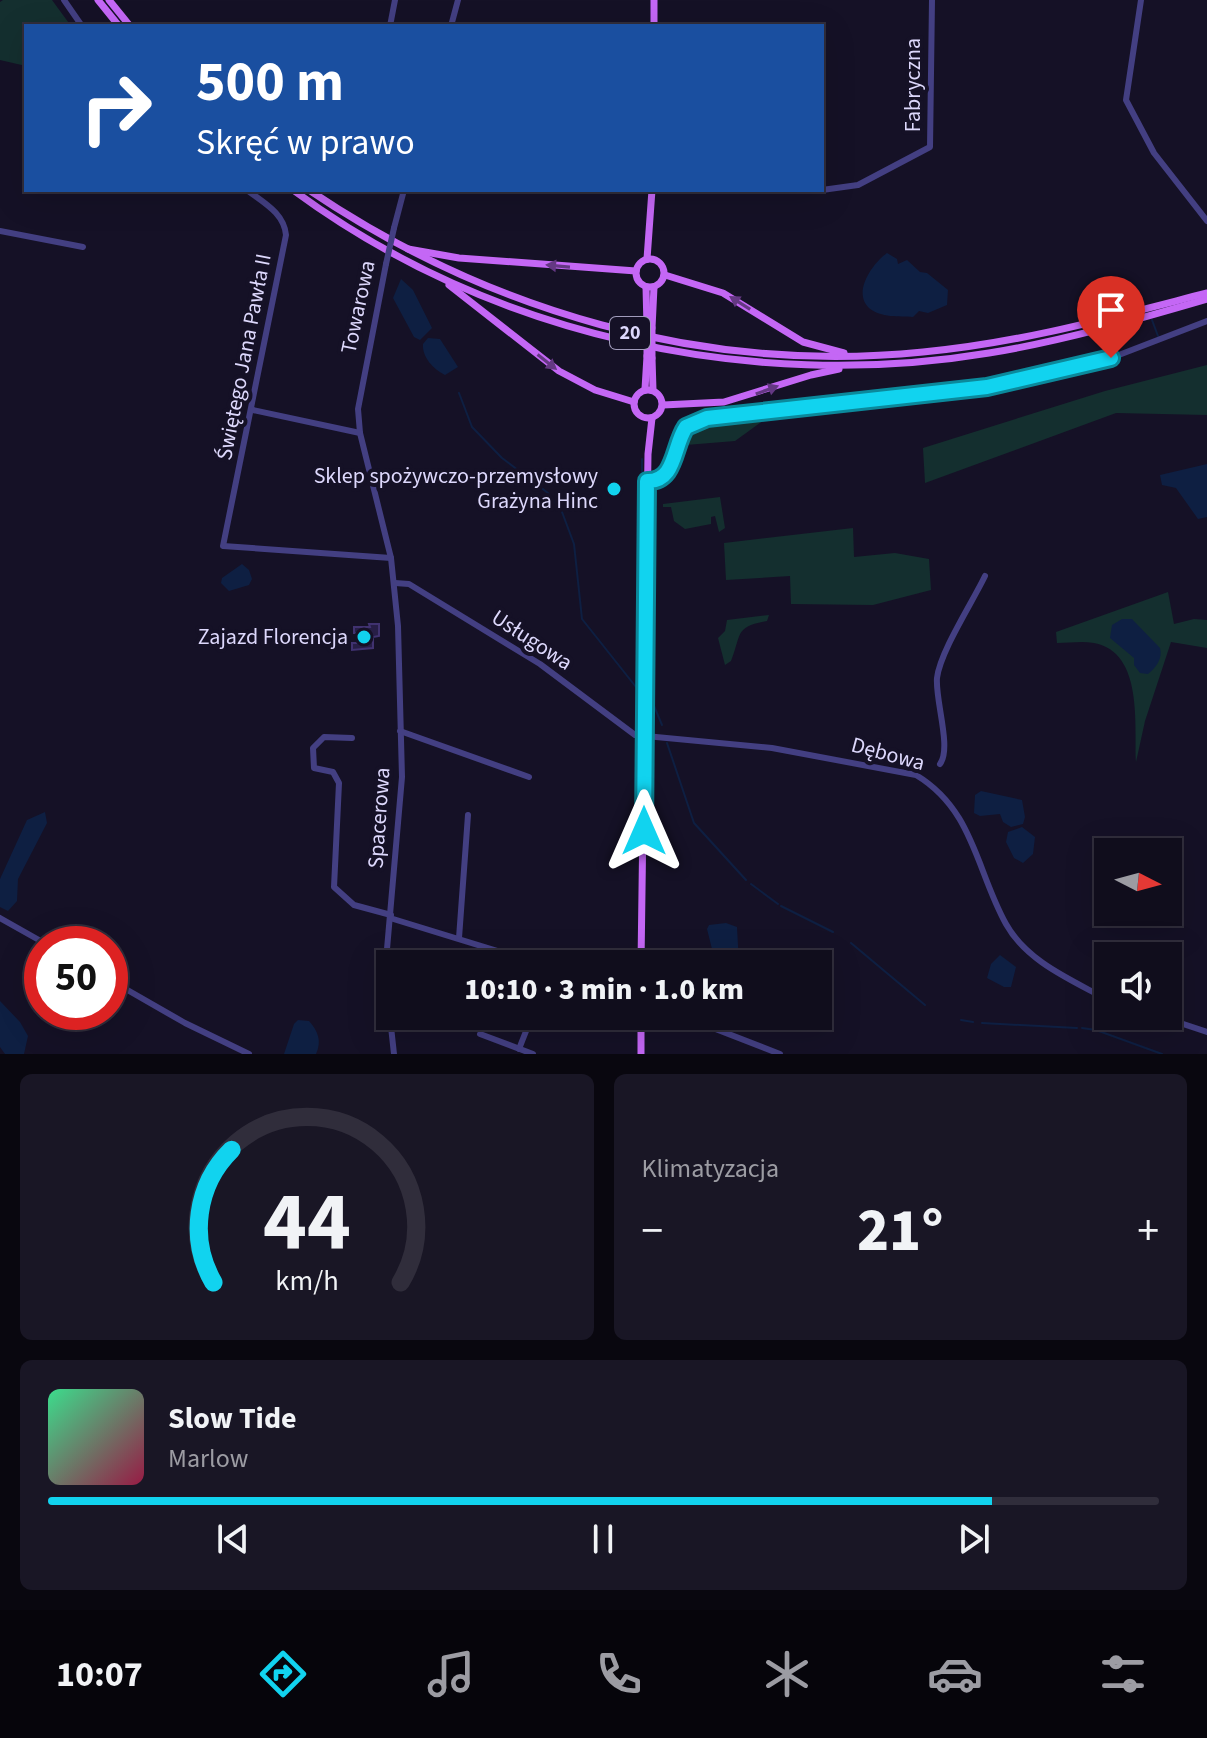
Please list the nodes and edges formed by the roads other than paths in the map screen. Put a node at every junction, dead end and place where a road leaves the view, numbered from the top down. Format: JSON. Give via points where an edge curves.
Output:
{"nodes":[{"id":1,"x":64,"y":0,"type":"edge"},
{"id":2,"x":98,"y":0,"type":"edge"},
{"id":3,"x":109,"y":0,"type":"edge"},
{"id":4,"x":395,"y":0,"type":"edge"},
{"id":5,"x":458,"y":0,"type":"edge"},
{"id":6,"x":654,"y":0,"type":"edge"},
{"id":7,"x":932,"y":0,"type":"edge"},
{"id":8,"x":1141,"y":0,"type":"edge"},
{"id":9,"x":81,"y":24,"type":"edge"},
{"id":10,"x":117,"y":24,"type":"edge"},
{"id":11,"x":128,"y":24,"type":"edge"},
{"id":12,"x":390,"y":24,"type":"edge"},
{"id":13,"x":452,"y":24,"type":"edge"},
{"id":14,"x":654,"y":24,"type":"edge"},
{"id":15,"x":824,"y":190,"type":"edge"},
{"id":16,"x":250,"y":192,"type":"edge"},
{"id":17,"x":296,"y":192,"type":"edge"},
{"id":18,"x":312,"y":192,"type":"edge"},
{"id":19,"x":403,"y":192,"type":"edge"},
{"id":20,"x":652,"y":192,"type":"edge"},
{"id":21,"x":1207,"y":221,"type":"edge"},
{"id":22,"x":0,"y":231,"type":"edge"},
{"id":23,"x":83,"y":247,"type":"dead end"},
{"id":24,"x":407,"y":249,"type":"junction"},
{"id":25,"x":651,"y":259,"type":"junction"},
{"id":26,"x":636,"y":271,"type":"junction"},
{"id":27,"x":665,"y":275,"type":"junction"},
{"id":28,"x":442,"y":278,"type":"junction"},
{"id":29,"x":650,"y":287,"type":"junction"},
{"id":30,"x":1207,"y":293,"type":"edge"},
{"id":31,"x":1207,"y":299,"type":"edge"},
{"id":32,"x":1207,"y":321,"type":"edge"},
{"id":33,"x":868,"y":356,"type":"junction"},
{"id":34,"x":871,"y":365,"type":"junction"},
{"id":35,"x":649,"y":390,"type":"junction"},
{"id":36,"x":634,"y":402,"type":"junction"},
{"id":37,"x":663,"y":405,"type":"junction"},
{"id":38,"x":253,"y":410,"type":"junction"},
{"id":39,"x":648,"y":418,"type":"junction"},
{"id":40,"x":360,"y":433,"type":"junction"},
{"id":41,"x":647,"y":481,"type":"junction"},
{"id":42,"x":391,"y":558,"type":"junction"},
{"id":43,"x":985,"y":576,"type":"dead end"},
{"id":44,"x":395,"y":583,"type":"junction"},
{"id":45,"x":400,"y":731,"type":"junction"},
{"id":46,"x":644,"y":734,"type":"junction"},
{"id":47,"x":352,"y":738,"type":"dead end"},
{"id":48,"x":940,"y":764,"type":"dead end"},
{"id":49,"x":529,"y":777,"type":"dead end"},
{"id":50,"x":468,"y":815,"type":"dead end"},
{"id":51,"x":390,"y":916,"type":"junction"},
{"id":52,"x":0,"y":918,"type":"edge"},
{"id":53,"x":24,"y":932,"type":"edge"},
{"id":54,"x":459,"y":938,"type":"junction"},
{"id":55,"x":496,"y":950,"type":"edge"},
{"id":56,"x":641,"y":950,"type":"edge"},
{"id":57,"x":128,"y":990,"type":"edge"},
{"id":58,"x":1094,"y":992,"type":"edge"},
{"id":59,"x":1182,"y":1024,"type":"edge"},
{"id":60,"x":526,"y":1030,"type":"edge"},
{"id":61,"x":641,"y":1030,"type":"edge"},
{"id":62,"x":718,"y":1030,"type":"edge"},
{"id":63,"x":1207,"y":1032,"type":"edge"},
{"id":64,"x":480,"y":1034,"type":"dead end"},
{"id":65,"x":519,"y":1049,"type":"junction"},
{"id":66,"x":249,"y":1054,"type":"edge"},
{"id":67,"x":394,"y":1054,"type":"edge"},
{"id":68,"x":533,"y":1054,"type":"edge"},
{"id":69,"x":641,"y":1054,"type":"edge"},
{"id":70,"x":780,"y":1054,"type":"edge"}],
"edges":[{"from":1,"to":9,"type":"street"},
{"from":2,"to":10,"type":"main road"},
{"from":3,"to":11,"type":"main road"},
{"from":4,"to":12,"type":"street"},
{"from":5,"to":13,"type":"street"},
{"from":6,"to":14,"type":"main road"},
{"from":7,"to":15,"type":"street","name":"Fabryczna","via":[[930,147],[858,185]]},
{"from":8,"to":21,"type":"street","via":[[1126,100],[1154,153]]},
{"from":16,"to":38,"type":"street","name":"Świętego Jana Pawła II","via":[[278,214],[286,235]]},
{"from":17,"to":28,"type":"main road","number":"20"},
{"from":18,"to":24,"type":"main road","number":"20"},
{"from":19,"to":40,"type":"street","name":"Towarowa","bridge":true,"via":[[358,394]]},
{"from":20,"to":25,"type":"main road"},
{"from":22,"to":23,"type":"street"},
{"from":26,"to":24,"type":"main road","one_way":true},
{"from":24,"to":33,"type":"main road","number":"20","via":[[503,294],[628,333],[734,351]]},
{"from":25,"to":26,"type":"main road"},
{"from":25,"to":27,"type":"main road","via":[[664,267]]},
{"from":26,"to":29,"type":"main road","via":[[639,282]]},
{"from":27,"to":29,"type":"main road"},
{"from":33,"to":27,"type":"main road","one_way":true,"via":[[803,342],[723,293]]},
{"from":28,"to":34,"type":"main road","number":"20","via":[[557,323],[652,347],[776,364]]},
{"from":28,"to":36,"type":"main road","one_way":true,"via":[[559,371]]},
{"from":29,"to":35,"type":"main road","bridge":true},
{"from":30,"to":33,"type":"main road","number":"20","via":[[1007,341]]},
{"from":31,"to":34,"type":"main road","number":"20","via":[[1023,347]]},
{"from":32,"to":41,"type":"street","via":[[1111,358],[1029,380],[696,420],[682,432],[668,473]]},
{"from":37,"to":34,"type":"main road","one_way":true,"via":[[734,400],[811,375]]},
{"from":35,"to":36,"type":"main road","via":[[637,394]]},
{"from":35,"to":37,"type":"main road"},
{"from":36,"to":39,"type":"main road","via":[[637,413]]},
{"from":37,"to":39,"type":"main road"},
{"from":38,"to":40,"type":"street"},
{"from":38,"to":42,"type":"street","name":"Świętego Jana Pawła II","via":[[223,546]]},
{"from":39,"to":41,"type":"main road"},
{"from":40,"to":42,"type":"street","name":"Towarowa"},
{"from":41,"to":46,"type":"main road"},
{"from":42,"to":44,"type":"street","name":"Towarowa"},
{"from":43,"to":48,"type":"street","via":[[937,677],[946,749]]},
{"from":44,"to":45,"type":"street","name":"Spacerowa"},
{"from":44,"to":46,"type":"street","name":"Usługowa","via":[[409,584],[512,646],[635,735]]},
{"from":45,"to":49,"type":"street"},
{"from":45,"to":51,"type":"street","name":"Spacerowa","via":[[402,777]]},
{"from":46,"to":56,"type":"main road"},
{"from":46,"to":58,"type":"street","name":"Dębowa","via":[[772,748],[916,775],[956,811],[1006,925],[1024,948]]},
{"from":47,"to":51,"type":"street","via":[[324,737],[313,748],[314,768],[333,772],[339,783],[334,887],[354,905]]},
{"from":50,"to":54,"type":"street"},
{"from":51,"to":54,"type":"street"},
{"from":51,"to":67,"type":"street","name":"Spacerowa","via":[[385,994]]},
{"from":52,"to":53,"type":"street"},
{"from":54,"to":55,"type":"street"},
{"from":57,"to":66,"type":"street"},
{"from":59,"to":63,"type":"street"},
{"from":60,"to":65,"type":"street"},
{"from":61,"to":69,"type":"main road"},
{"from":62,"to":70,"type":"street"},
{"from":64,"to":65,"type":"street"},
{"from":65,"to":68,"type":"street"}]}
